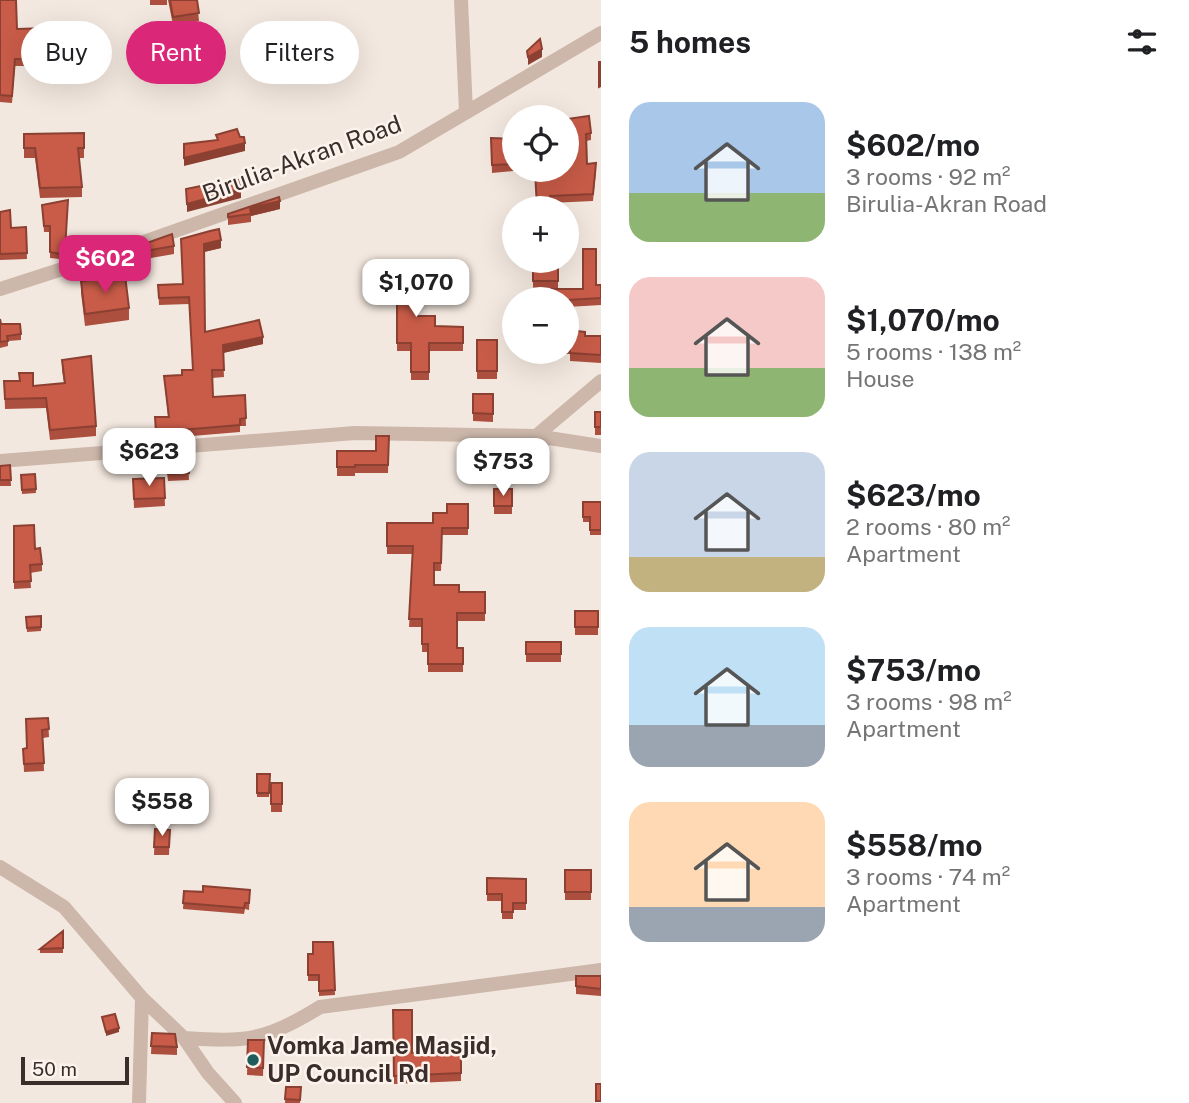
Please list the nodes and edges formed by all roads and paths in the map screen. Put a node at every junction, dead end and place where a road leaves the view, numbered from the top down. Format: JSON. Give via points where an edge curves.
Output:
{"nodes":[{"id":1,"x":461,"y":0,"type":"edge"},
{"id":2,"x":601,"y":33,"type":"edge"},
{"id":3,"x":466,"y":112,"type":"junction"},
{"id":4,"x":0,"y":289,"type":"edge"},
{"id":5,"x":601,"y":381,"type":"edge"},
{"id":6,"x":536,"y":436,"type":"junction"},
{"id":7,"x":601,"y":446,"type":"edge"},
{"id":8,"x":0,"y":461,"type":"edge"},
{"id":9,"x":0,"y":867,"type":"edge"},
{"id":10,"x":601,"y":970,"type":"edge"},
{"id":11,"x":142,"y":998,"type":"junction"},
{"id":12,"x":184,"y":1038,"type":"junction"},
{"id":13,"x":139,"y":1103,"type":"edge"},
{"id":14,"x":235,"y":1103,"type":"edge"}],
"edges":[{"from":1,"to":3,"type":"street"},
{"from":2,"to":3,"type":"street","name":"Birulia-Akran Road"},
{"from":3,"to":4,"type":"street","name":"Birulia-Akran Road","via":[[399,152]]},
{"from":5,"to":6,"type":"street"},
{"from":6,"to":7,"type":"street"},
{"from":6,"to":8,"type":"street","via":[[355,433]]},
{"from":9,"to":11,"type":"street","via":[[64,907]]},
{"from":10,"to":12,"type":"street","via":[[320,1007],[286,1028],[240,1041]]},
{"from":11,"to":12,"type":"street"},
{"from":11,"to":13,"type":"street"},
{"from":12,"to":14,"type":"street"}]}
